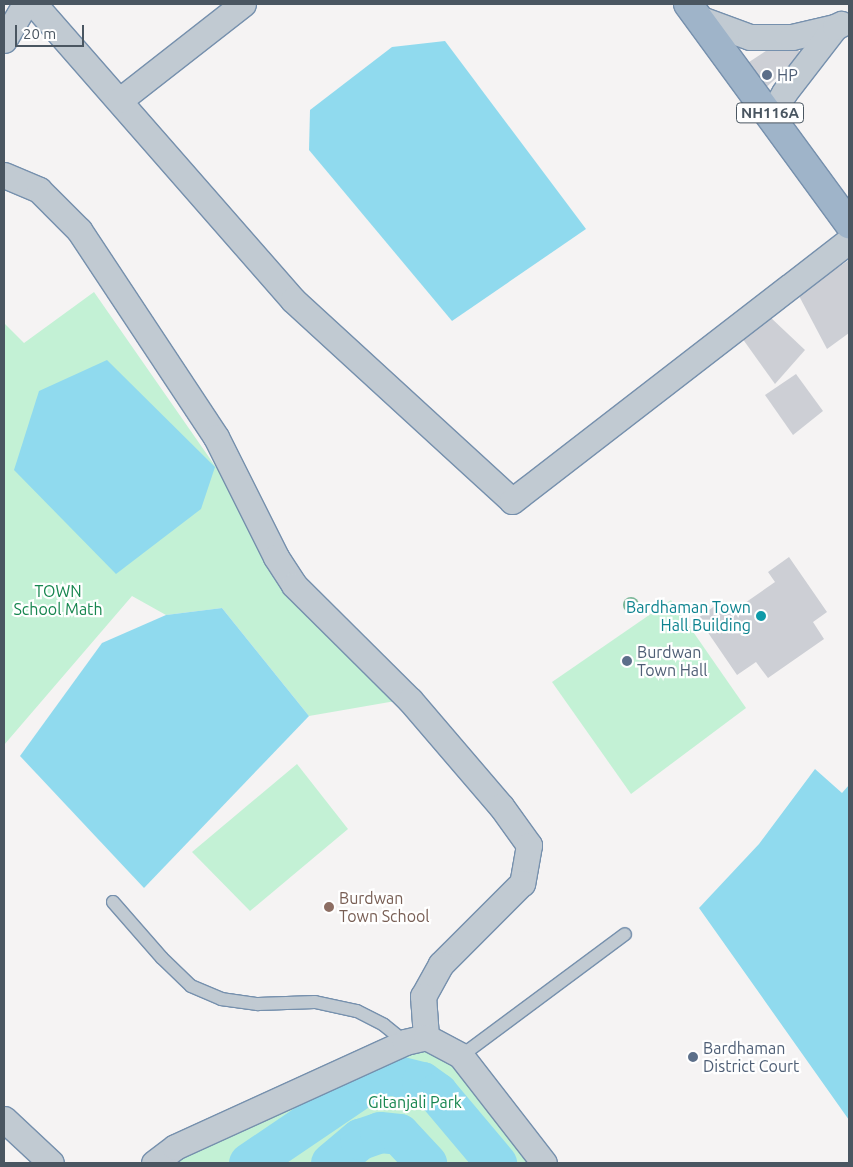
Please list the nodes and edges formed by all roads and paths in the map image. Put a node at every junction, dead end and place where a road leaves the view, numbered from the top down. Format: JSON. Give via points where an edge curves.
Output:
{"nodes":[{"id":1,"x":25,"y":4,"type":"edge"},
{"id":2,"x":34,"y":4,"type":"edge"},
{"id":3,"x":243,"y":4,"type":"edge"},
{"id":4,"x":695,"y":11,"type":"edge"},
{"id":5,"x":842,"y":23,"type":"edge"},
{"id":6,"x":4,"y":40,"type":"edge"},
{"id":7,"x":120,"y":100,"type":"junction"},
{"id":8,"x":771,"y":114,"type":"junction"},
{"id":9,"x":4,"y":175,"type":"edge"},
{"id":10,"x":849,"y":224,"type":"edge"},
{"id":11,"x":849,"y":241,"type":"edge"},
{"id":12,"x":113,"y":902,"type":"dead end"},
{"id":13,"x":625,"y":934,"type":"dead end"},
{"id":14,"x":416,"y":1040,"type":"junction"},
{"id":15,"x":461,"y":1056,"type":"junction"},
{"id":16,"x":4,"y":1119,"type":"edge"},
{"id":17,"x":51,"y":1163,"type":"edge"},
{"id":18,"x":154,"y":1163,"type":"edge"},
{"id":19,"x":544,"y":1163,"type":"edge"}],
"edges":[{"from":1,"to":6,"type":"street"},
{"from":2,"to":7,"type":"street"},
{"from":3,"to":7,"type":"street"},
{"from":4,"to":5,"type":"street","via":[[750,37],[792,37]]},
{"from":4,"to":8,"type":"highway","number":"NH116A"},
{"from":5,"to":8,"type":"street"},
{"from":7,"to":11,"type":"street","via":[[293,300],[512,501]]},
{"from":8,"to":10,"type":"highway","number":"NH116A"},
{"from":9,"to":14,"type":"street","via":[[39,190],[79,230],[148,339],[216,437],[294,585],[410,700],[501,806],[529,845],[522,883],[441,964],[423,996]]},
{"from":12,"to":14,"type":"lane","via":[[191,986],[221,999],[258,1004],[315,1002],[357,1011]]},
{"from":13,"to":15,"type":"lane"},
{"from":14,"to":15,"type":"street"},
{"from":14,"to":18,"type":"street","via":[[175,1147]]},
{"from":15,"to":19,"type":"street"},
{"from":16,"to":17,"type":"street"}]}
